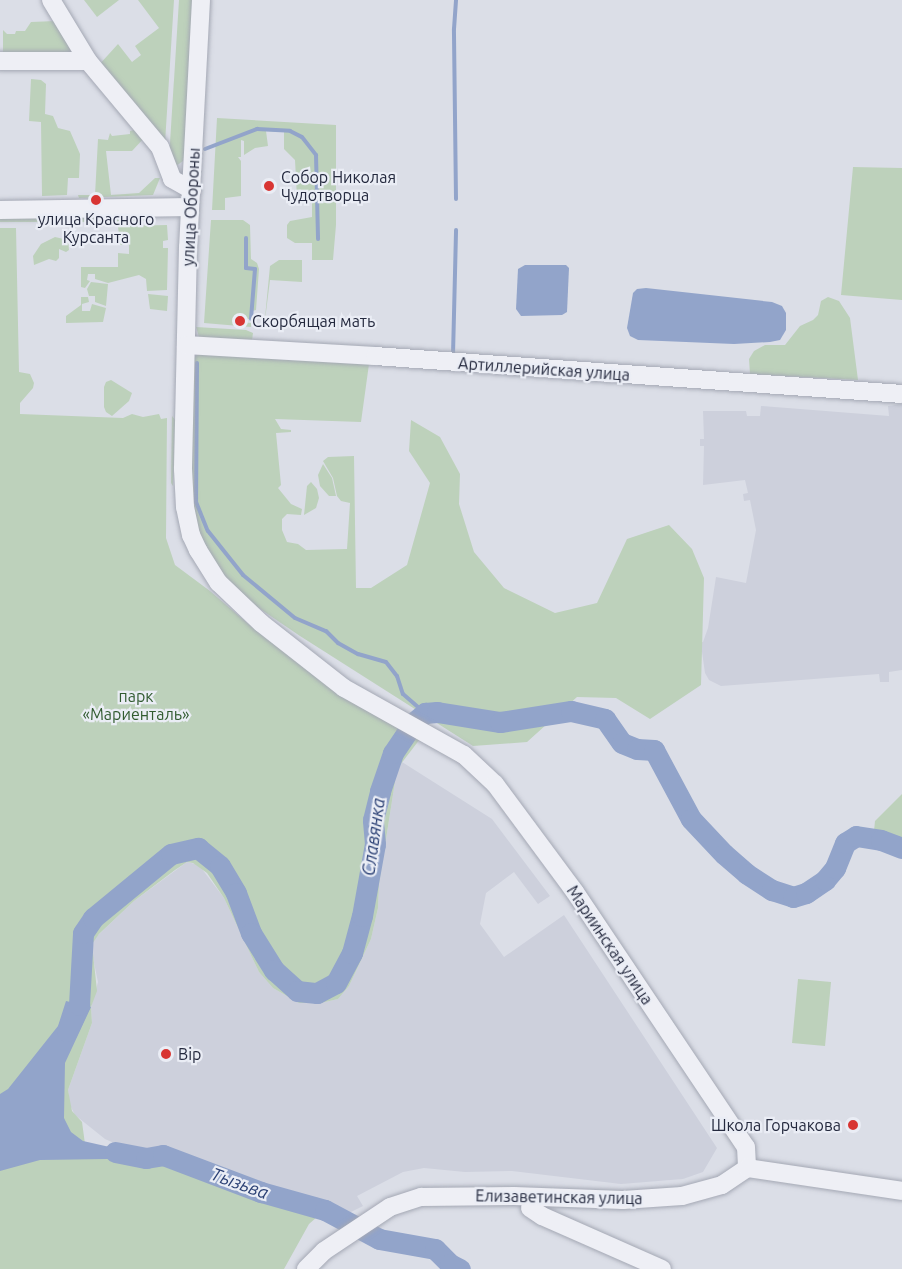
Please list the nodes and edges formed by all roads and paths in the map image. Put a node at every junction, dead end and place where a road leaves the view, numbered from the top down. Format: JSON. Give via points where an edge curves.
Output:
{"nodes":[{"id":1,"x":51,"y":0,"type":"edge"},
{"id":2,"x":201,"y":0,"type":"edge"},
{"id":3,"x":0,"y":61,"type":"edge"},
{"id":4,"x":88,"y":61,"type":"junction"},
{"id":5,"x":191,"y":198,"type":"junction"},
{"id":6,"x":0,"y":210,"type":"edge"},
{"id":7,"x":186,"y":345,"type":"junction"},
{"id":8,"x":902,"y":394,"type":"edge"},
{"id":9,"x":395,"y":717,"type":"joint"},
{"id":10,"x":747,"y":1168,"type":"junction"},
{"id":11,"x":902,"y":1191,"type":"edge"},
{"id":12,"x":530,"y":1208,"type":"dead end"},
{"id":13,"x":306,"y":1269,"type":"edge"},
{"id":14,"x":662,"y":1269,"type":"edge"}],
"edges":[{"from":1,"to":4,"type":"street"},
{"from":2,"to":5,"type":"street","name":"улица Обороны"},
{"from":3,"to":4,"type":"street"},
{"from":4,"to":5,"type":"street","via":[[160,147],[172,179]]},
{"from":5,"to":6,"type":"street"},
{"from":5,"to":7,"type":"street","name":"улица Обороны"},
{"from":7,"to":8,"type":"street","name":"Артиллерийская улица"},
{"from":7,"to":9,"type":"street","name":"улица Обороны","via":[[185,507],[191,535],[207,567],[261,623],[344,688]]},
{"from":9,"to":10,"type":"street","name":"Мариинская улица","via":[[482,770],[513,805],[746,1147]]},
{"from":10,"to":11,"type":"street"},
{"from":10,"to":13,"type":"street","name":"Елизаветинская улица","via":[[722,1185],[682,1196],[623,1200],[421,1197],[390,1207],[324,1251]]},
{"from":12,"to":14,"type":"street"}]}
